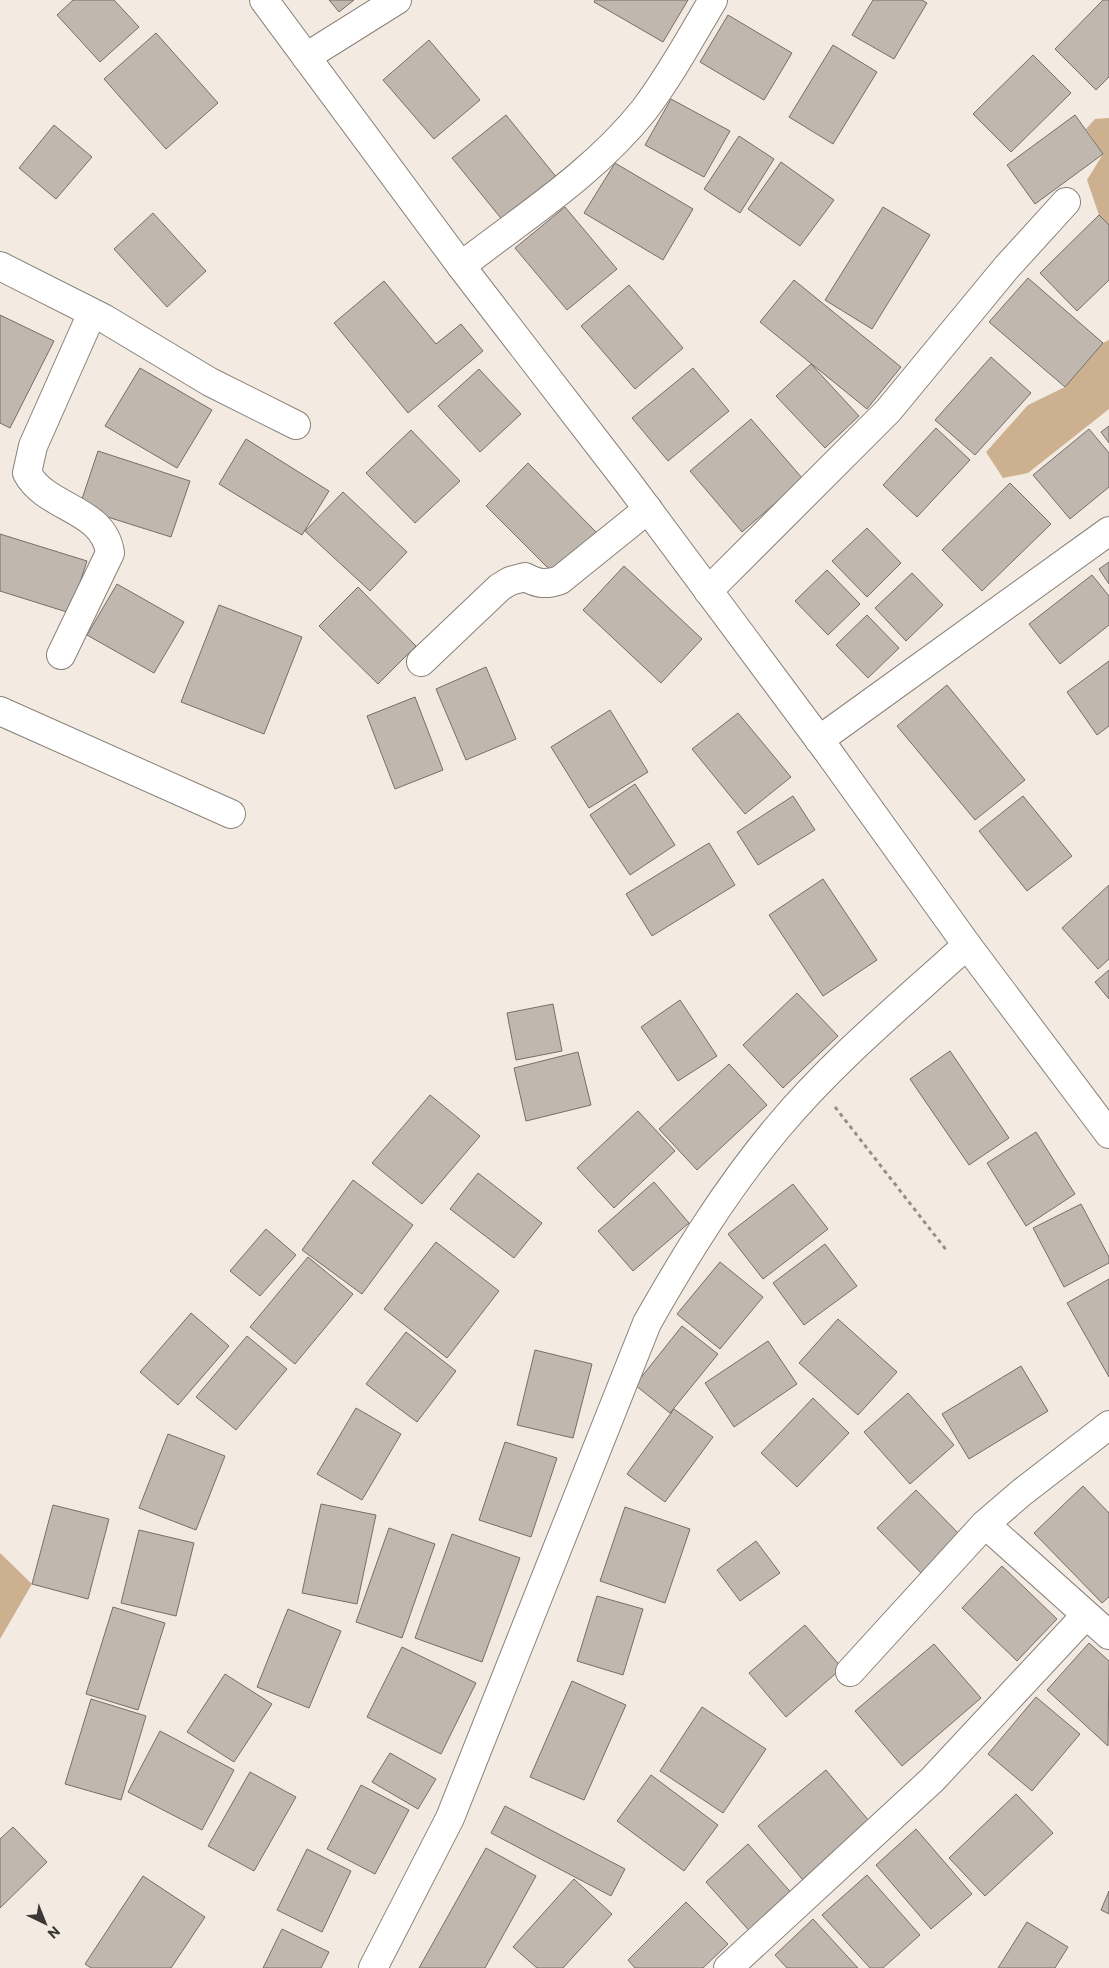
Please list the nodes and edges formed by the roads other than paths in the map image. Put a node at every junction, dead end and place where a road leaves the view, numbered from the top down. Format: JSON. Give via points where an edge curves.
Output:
{"nodes":[{"id":1,"x":264,"y":0,"type":"edge"},
{"id":2,"x":398,"y":0,"type":"edge"},
{"id":3,"x":714,"y":0,"type":"edge"},
{"id":4,"x":306,"y":57,"type":"junction"},
{"id":5,"x":1066,"y":202,"type":"dead end"},
{"id":6,"x":0,"y":266,"type":"edge"},
{"id":7,"x":461,"y":266,"type":"junction"},
{"id":8,"x":92,"y":313,"type":"junction"},
{"id":9,"x":296,"y":425,"type":"dead end"},
{"id":10,"x":648,"y":509,"type":"junction"},
{"id":11,"x":1109,"y":530,"type":"edge"},
{"id":12,"x":708,"y":591,"type":"junction"},
{"id":13,"x":61,"y":656,"type":"dead end"},
{"id":14,"x":421,"y":662,"type":"dead end"},
{"id":15,"x":0,"y":712,"type":"edge"},
{"id":16,"x":819,"y":740,"type":"junction"},
{"id":17,"x":231,"y":814,"type":"dead end"},
{"id":18,"x":967,"y":946,"type":"junction"},
{"id":19,"x":1109,"y":1134,"type":"edge"},
{"id":20,"x":1109,"y":1426,"type":"edge"},
{"id":21,"x":985,"y":1524,"type":"junction"},
{"id":22,"x":1086,"y":1615,"type":"junction"},
{"id":23,"x":1109,"y":1635,"type":"edge"},
{"id":24,"x":850,"y":1672,"type":"dead end"},
{"id":25,"x":373,"y":1968,"type":"edge"},
{"id":26,"x":728,"y":1968,"type":"edge"}],
"edges":[{"from":1,"to":4,"type":"street"},
{"from":2,"to":4,"type":"street"},
{"from":3,"to":7,"type":"street","via":[[667,76],[611,146],[584,171]]},
{"from":4,"to":7,"type":"street"},
{"from":5,"to":12,"type":"street","via":[[1006,268],[888,410]]},
{"from":6,"to":8,"type":"street"},
{"from":7,"to":10,"type":"street"},
{"from":8,"to":9,"type":"street","via":[[210,382]]},
{"from":8,"to":13,"type":"street","via":[[34,446],[27,473],[34,485],[84,515],[100,528],[109,541],[110,553]]},
{"from":10,"to":12,"type":"street"},
{"from":10,"to":14,"type":"street","via":[[560,580],[547,584],[525,577],[500,587]]},
{"from":11,"to":16,"type":"street"},
{"from":12,"to":16,"type":"street"},
{"from":15,"to":17,"type":"street"},
{"from":16,"to":18,"type":"street"},
{"from":18,"to":19,"type":"street"},
{"from":18,"to":25,"type":"street","via":[[817,1084],[778,1127],[688,1249],[647,1323],[450,1818]]},
{"from":20,"to":21,"type":"street","via":[[1020,1492]]},
{"from":21,"to":22,"type":"street"},
{"from":21,"to":24,"type":"street"},
{"from":22,"to":23,"type":"street"},
{"from":22,"to":26,"type":"street","via":[[932,1780]]}]}
